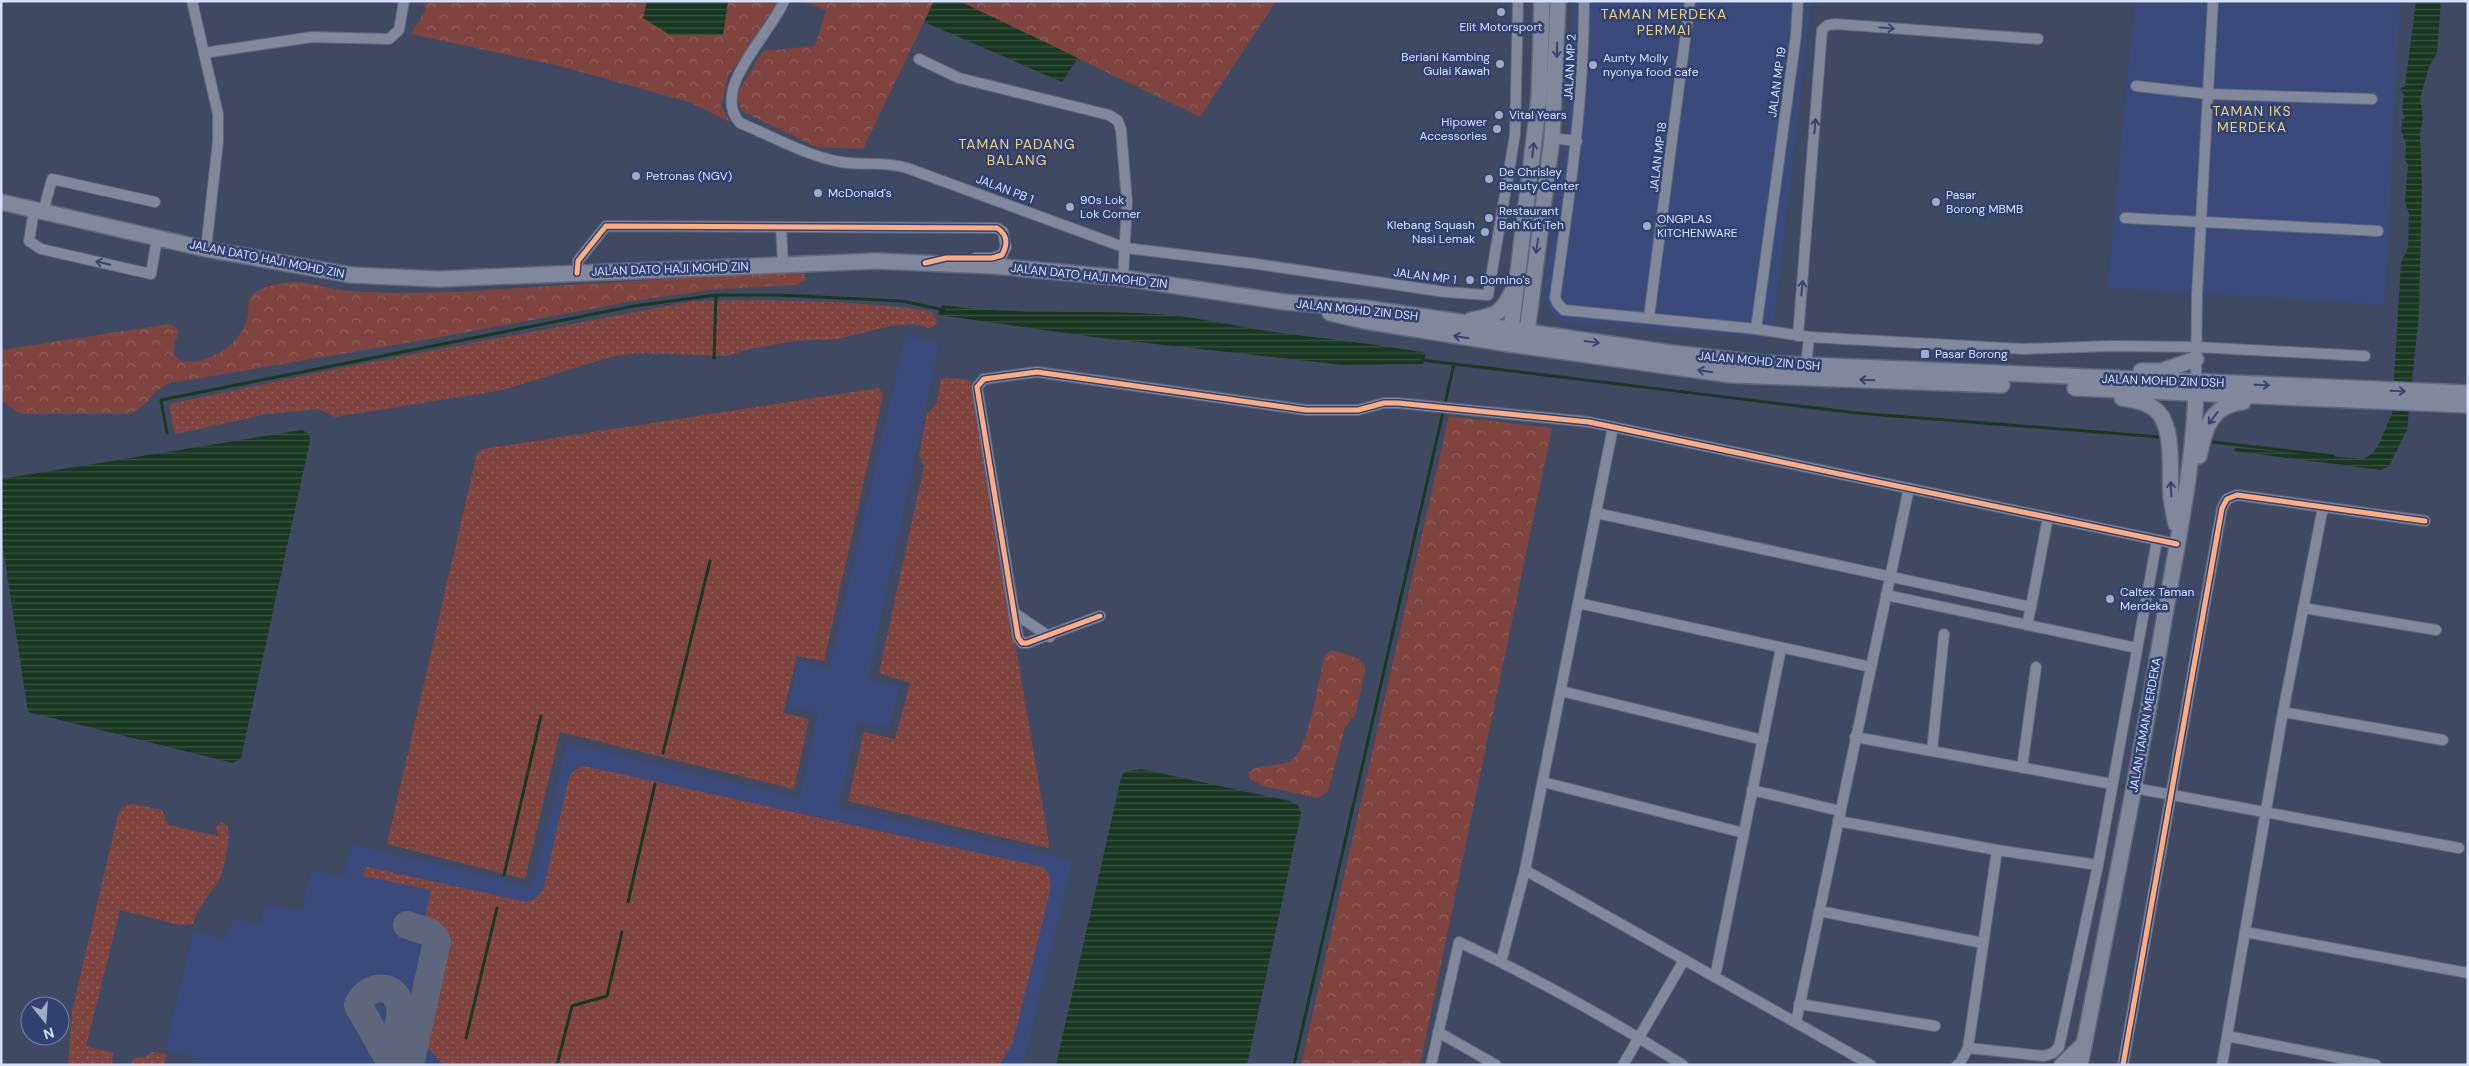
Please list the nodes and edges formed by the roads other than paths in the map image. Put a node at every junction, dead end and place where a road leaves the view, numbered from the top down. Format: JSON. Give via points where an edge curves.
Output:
{"nodes":[{"id":1,"x":192,"y":1,"type":"edge"},
{"id":2,"x":404,"y":1,"type":"edge"},
{"id":3,"x":784,"y":1,"type":"edge"},
{"id":4,"x":1518,"y":1,"type":"edge"},
{"id":5,"x":1542,"y":1,"type":"edge"},
{"id":6,"x":1558,"y":1,"type":"edge"},
{"id":7,"x":1584,"y":1,"type":"edge"},
{"id":8,"x":1690,"y":1,"type":"edge"},
{"id":9,"x":1798,"y":1,"type":"edge"},
{"id":10,"x":2213,"y":1,"type":"edge"},
{"id":11,"x":2038,"y":39,"type":"dead end"},
{"id":12,"x":204,"y":53,"type":"junction"},
{"id":13,"x":918,"y":60,"type":"dead end"},
{"id":14,"x":2136,"y":86,"type":"dead end"},
{"id":15,"x":2207,"y":94,"type":"junction"},
{"id":16,"x":2372,"y":99,"type":"dead end"},
{"id":17,"x":1552,"y":138,"type":"junction"},
{"id":18,"x":1577,"y":141,"type":"junction"},
{"id":19,"x":1,"y":202,"type":"edge"},
{"id":20,"x":154,"y":202,"type":"dead end"},
{"id":21,"x":38,"y":211,"type":"junction"},
{"id":22,"x":2124,"y":218,"type":"dead end"},
{"id":23,"x":2202,"y":222,"type":"junction"},
{"id":24,"x":781,"y":227,"type":"junction"},
{"id":25,"x":2378,"y":231,"type":"dead end"},
{"id":26,"x":158,"y":238,"type":"junction"},
{"id":27,"x":1126,"y":248,"type":"junction"},
{"id":28,"x":206,"y":249,"type":"junction"},
{"id":29,"x":925,"y":263,"type":"junction"},
{"id":30,"x":783,"y":264,"type":"junction"},
{"id":31,"x":577,"y":273,"type":"junction"},
{"id":32,"x":1123,"y":278,"type":"junction"},
{"id":33,"x":1532,"y":280,"type":"junction"},
{"id":34,"x":1515,"y":286,"type":"junction"},
{"id":35,"x":1284,"y":302,"type":"junction"},
{"id":36,"x":1649,"y":317,"type":"junction"},
{"id":37,"x":1460,"y":323,"type":"junction"},
{"id":38,"x":1756,"y":328,"type":"junction"},
{"id":39,"x":1510,"y":337,"type":"junction"},
{"id":40,"x":1803,"y":337,"type":"junction"},
{"id":41,"x":1564,"y":338,"type":"junction"},
{"id":42,"x":1526,"y":339,"type":"junction"},
{"id":43,"x":2196,"y":353,"type":"junction"},
{"id":44,"x":2365,"y":356,"type":"dead end"},
{"id":45,"x":1806,"y":366,"type":"junction"},
{"id":46,"x":2064,"y":382,"type":"junction"},
{"id":47,"x":2196,"y":389,"type":"junction"},
{"id":48,"x":2468,"y":393,"type":"edge"},
{"id":49,"x":2350,"y":394,"type":"junction"},
{"id":50,"x":2291,"y":398,"type":"junction"},
{"id":51,"x":2468,"y":405,"type":"edge"},
{"id":52,"x":1614,"y":426,"type":"junction"},
{"id":53,"x":1909,"y":488,"type":"junction"},
{"id":54,"x":2323,"y":507,"type":"junction"},
{"id":55,"x":1596,"y":513,"type":"junction"},
{"id":56,"x":2048,"y":517,"type":"junction"},
{"id":57,"x":2426,"y":521,"type":"dead end"},
{"id":58,"x":2157,"y":540,"type":"junction"},
{"id":59,"x":2178,"y":541,"type":"junction"},
{"id":60,"x":1890,"y":576,"type":"junction"},
{"id":61,"x":1886,"y":595,"type":"junction"},
{"id":62,"x":1578,"y":603,"type":"junction"},
{"id":63,"x":2031,"y":607,"type":"junction"},
{"id":64,"x":2303,"y":608,"type":"junction"},
{"id":65,"x":1014,"y":613,"type":"junction"},
{"id":66,"x":1100,"y":616,"type":"dead end"},
{"id":67,"x":2027,"y":625,"type":"junction"},
{"id":68,"x":2436,"y":630,"type":"dead end"},
{"id":69,"x":1944,"y":634,"type":"dead end"},
{"id":70,"x":1050,"y":637,"type":"junction"},
{"id":71,"x":1781,"y":648,"type":"junction"},
{"id":72,"x":2137,"y":648,"type":"junction"},
{"id":73,"x":1871,"y":667,"type":"junction"},
{"id":74,"x":2036,"y":667,"type":"dead end"},
{"id":75,"x":1561,"y":692,"type":"junction"},
{"id":76,"x":2283,"y":712,"type":"junction"},
{"id":77,"x":1856,"y":737,"type":"junction"},
{"id":78,"x":1762,"y":740,"type":"junction"},
{"id":79,"x":2443,"y":740,"type":"dead end"},
{"id":80,"x":1932,"y":751,"type":"junction"},
{"id":81,"x":2022,"y":768,"type":"junction"},
{"id":82,"x":1543,"y":782,"type":"junction"},
{"id":83,"x":2112,"y":784,"type":"junction"},
{"id":84,"x":2134,"y":788,"type":"junction"},
{"id":85,"x":1752,"y":790,"type":"junction"},
{"id":86,"x":2170,"y":795,"type":"junction"},
{"id":87,"x":2266,"y":813,"type":"junction"},
{"id":88,"x":1839,"y":816,"type":"junction"},
{"id":89,"x":1744,"y":833,"type":"junction"},
{"id":90,"x":2459,"y":848,"type":"dead end"},
{"id":91,"x":1997,"y":850,"type":"junction"},
{"id":92,"x":2098,"y":865,"type":"junction"},
{"id":93,"x":1525,"y":870,"type":"junction"},
{"id":94,"x":1819,"y":911,"type":"junction"},
{"id":95,"x":2245,"y":932,"type":"junction"},
{"id":96,"x":1984,"y":943,"type":"junction"},
{"id":97,"x":1684,"y":960,"type":"junction"},
{"id":98,"x":1501,"y":962,"type":"junction"},
{"id":99,"x":2468,"y":973,"type":"edge"},
{"id":100,"x":1715,"y":977,"type":"junction"},
{"id":101,"x":1799,"y":1004,"type":"junction"},
{"id":102,"x":1796,"y":1022,"type":"junction"},
{"id":103,"x":1935,"y":1026,"type":"dead end"},
{"id":104,"x":1438,"y":1032,"type":"junction"},
{"id":105,"x":2227,"y":1036,"type":"junction"},
{"id":106,"x":1638,"y":1038,"type":"junction"},
{"id":107,"x":2084,"y":1044,"type":"junction"},
{"id":108,"x":1968,"y":1048,"type":"junction"},
{"id":109,"x":1431,"y":1065,"type":"edge"},
{"id":110,"x":1496,"y":1065,"type":"edge"},
{"id":111,"x":1623,"y":1065,"type":"edge"},
{"id":112,"x":1683,"y":1065,"type":"edge"},
{"id":113,"x":1871,"y":1065,"type":"edge"},
{"id":114,"x":1957,"y":1065,"type":"edge"},
{"id":115,"x":2062,"y":1065,"type":"edge"},
{"id":116,"x":2080,"y":1065,"type":"edge"},
{"id":117,"x":2123,"y":1065,"type":"edge"},
{"id":118,"x":2222,"y":1065,"type":"edge"},
{"id":119,"x":2376,"y":1065,"type":"edge"}],
"edges":[{"from":1,"to":12,"type":"street"},
{"from":2,"to":12,"type":"street","via":[[399,30],[389,39],[312,37]]},
{"from":3,"to":27,"type":"street","name":"JALAN PB 1","via":[[734,81],[730,98],[733,116],[740,123],[817,155],[842,162],[887,162],[957,184]]},
{"from":4,"to":27,"type":"street","name":"JALAN MP 1","via":[[1515,135],[1488,294],[1445,292]]},
{"from":34,"to":5,"type":"main road","one_way":true,"via":[[1539,98]]},
{"from":6,"to":17,"type":"main road","one_way":true},
{"from":7,"to":18,"type":"street","name":"JALAN MP 2","via":[[1584,60]]},
{"from":8,"to":36,"type":"street","name":"JALAN MP 18"},
{"from":9,"to":38,"type":"street","name":"JALAN MP 19"},
{"from":10,"to":15,"type":"street"},
{"from":40,"to":11,"type":"street","one_way":true,"via":[[1822,30],[1836,24]]},
{"from":12,"to":28,"type":"street","via":[[218,114]]},
{"from":13,"to":27,"type":"street","via":[[959,78],[1109,115],[1118,121],[1127,202]]},
{"from":14,"to":15,"type":"street"},
{"from":15,"to":16,"type":"street"},
{"from":15,"to":23,"type":"street"},
{"from":17,"to":18,"type":"street"},
{"from":17,"to":33,"type":"main road","one_way":true},
{"from":18,"to":36,"type":"street","name":"JALAN MP 2","via":[[1555,298],[1564,310]]},
{"from":19,"to":21,"type":"main road","name":"JALAN DATO HAJI MOHD ZIN"},
{"from":20,"to":21,"type":"street","via":[[52,179]]},
{"from":21,"to":26,"type":"main road","name":"JALAN DATO HAJI MOHD ZIN"},
{"from":26,"to":21,"type":"street","one_way":true,"via":[[151,274],[41,249],[29,241]]},
{"from":22,"to":23,"type":"street"},
{"from":23,"to":25,"type":"street"},
{"from":23,"to":43,"type":"street"},
{"from":24,"to":29,"type":"street","via":[[997,228],[1006,238],[1002,255],[946,258]]},
{"from":24,"to":30,"type":"street"},
{"from":24,"to":31,"type":"street","via":[[606,226],[578,261]]},
{"from":26,"to":28,"type":"main road","name":"JALAN DATO HAJI MOHD ZIN"},
{"from":27,"to":32,"type":"street"},
{"from":28,"to":31,"type":"main road","name":"JALAN DATO HAJI MOHD ZIN","via":[[341,274],[401,279]]},
{"from":29,"to":30,"type":"main road","name":"JALAN DATO HAJI MOHD ZIN"},
{"from":29,"to":32,"type":"main road","name":"JALAN DATO HAJI MOHD ZIN"},
{"from":30,"to":31,"type":"main road","name":"JALAN DATO HAJI MOHD ZIN"},
{"from":32,"to":35,"type":"main road","name":"JALAN DATO HAJI MOHD ZIN"},
{"from":33,"to":41,"type":"main road","via":[[1536,315],[1542,324]]},
{"from":33,"to":42,"type":"main road"},
{"from":34,"to":37,"type":"main road","via":[[1500,312]]},
{"from":34,"to":39,"type":"main road"},
{"from":35,"to":37,"type":"main road","name":"JALAN MOHD ZIN DSH","via":[[1365,308]]},
{"from":39,"to":35,"type":"main road","name":"JALAN MOHD ZIN DSH","one_way":true,"via":[[1364,321]]},
{"from":36,"to":38,"type":"street"},
{"from":37,"to":39,"type":"main road","name":"JALAN MOHD ZIN DSH"},
{"from":38,"to":40,"type":"street"},
{"from":39,"to":42,"type":"main road","name":"JALAN MOHD ZIN DSH"},
{"from":40,"to":43,"type":"street","via":[[2041,349],[2111,346]]},
{"from":40,"to":45,"type":"street"},
{"from":41,"to":42,"type":"main road","name":"JALAN MOHD ZIN DSH"},
{"from":41,"to":45,"type":"main road","name":"JALAN MOHD ZIN DSH","one_way":true},
{"from":46,"to":42,"type":"main road","name":"JALAN MOHD ZIN DSH","one_way":true,"via":[[1740,376]]},
{"from":43,"to":44,"type":"street"},
{"from":43,"to":46,"type":"main road","via":[[2161,371],[2090,371]]},
{"from":43,"to":47,"type":"street"},
{"from":45,"to":46,"type":"main road","name":"JALAN MOHD ZIN DSH"},
{"from":46,"to":47,"type":"main road","name":"JALAN MOHD ZIN DSH"},
{"from":59,"to":46,"type":"main road","one_way":true,"via":[[2166,426],[2161,416],[2148,404]]},
{"from":47,"to":49,"type":"main road","name":"JALAN MOHD ZIN DSH","one_way":true},
{"from":47,"to":50,"type":"main road","name":"JALAN MOHD ZIN DSH"},
{"from":47,"to":59,"type":"main road","name":"JALAN TAMAN MERDEKA"},
{"from":49,"to":48,"type":"main road","name":"JALAN MOHD ZIN DSH","one_way":true},
{"from":49,"to":50,"type":"main road","name":"JALAN MOHD ZIN DSH"},
{"from":49,"to":51,"type":"main road","name":"JALAN MOHD ZIN DSH"},
{"from":50,"to":59,"type":"main road","one_way":true,"via":[[2235,403],[2225,406],[2212,417],[2203,438]]},
{"from":52,"to":53,"type":"street"},
{"from":52,"to":55,"type":"street"},
{"from":52,"to":65,"type":"street","via":[[1391,403],[1358,410],[1306,410],[1037,372],[984,378],[977,387]]},
{"from":53,"to":56,"type":"street"},
{"from":53,"to":60,"type":"street"},
{"from":54,"to":57,"type":"street"},
{"from":54,"to":64,"type":"street"},
{"from":54,"to":86,"type":"street","via":[[2237,495],[2227,499],[2222,508]]},
{"from":55,"to":60,"type":"street"},
{"from":55,"to":62,"type":"street"},
{"from":56,"to":58,"type":"street"},
{"from":56,"to":63,"type":"street"},
{"from":58,"to":59,"type":"street"},
{"from":58,"to":72,"type":"street"},
{"from":59,"to":84,"type":"main road","name":"JALAN TAMAN MERDEKA"},
{"from":60,"to":61,"type":"street"},
{"from":60,"to":63,"type":"street"},
{"from":61,"to":67,"type":"street"},
{"from":61,"to":73,"type":"street"},
{"from":62,"to":71,"type":"street"},
{"from":62,"to":75,"type":"street"},
{"from":63,"to":67,"type":"street"},
{"from":64,"to":68,"type":"street"},
{"from":64,"to":76,"type":"street"},
{"from":65,"to":70,"type":"street"},
{"from":65,"to":70,"type":"street","via":[[1022,643]]},
{"from":66,"to":70,"type":"street"},
{"from":67,"to":72,"type":"street"},
{"from":69,"to":80,"type":"street"},
{"from":71,"to":73,"type":"street"},
{"from":71,"to":78,"type":"street"},
{"from":72,"to":83,"type":"street"},
{"from":73,"to":77,"type":"street"},
{"from":74,"to":81,"type":"street"},
{"from":75,"to":78,"type":"street"},
{"from":75,"to":82,"type":"street"},
{"from":76,"to":79,"type":"street"},
{"from":76,"to":87,"type":"street"},
{"from":77,"to":80,"type":"street"},
{"from":77,"to":88,"type":"street"},
{"from":78,"to":85,"type":"street"},
{"from":80,"to":81,"type":"street"},
{"from":81,"to":83,"type":"street"},
{"from":82,"to":89,"type":"street"},
{"from":82,"to":93,"type":"street"},
{"from":83,"to":92,"type":"street"},
{"from":84,"to":86,"type":"street"},
{"from":84,"to":107,"type":"main road","name":"JALAN TAMAN MERDEKA"},
{"from":85,"to":88,"type":"street"},
{"from":85,"to":89,"type":"street"},
{"from":86,"to":87,"type":"street"},
{"from":86,"to":117,"type":"street"},
{"from":87,"to":90,"type":"street"},
{"from":87,"to":95,"type":"street"},
{"from":88,"to":91,"type":"street"},
{"from":88,"to":94,"type":"street"},
{"from":89,"to":100,"type":"street"},
{"from":91,"to":92,"type":"street"},
{"from":91,"to":96,"type":"street"},
{"from":92,"to":108,"type":"street","via":[[2059,1047],[2044,1056]]},
{"from":93,"to":97,"type":"street"},
{"from":93,"to":98,"type":"street"},
{"from":94,"to":96,"type":"street"},
{"from":94,"to":101,"type":"street"},
{"from":95,"to":99,"type":"street"},
{"from":95,"to":105,"type":"street"},
{"from":96,"to":108,"type":"street"},
{"from":97,"to":100,"type":"street"},
{"from":97,"to":106,"type":"street"},
{"from":98,"to":104,"type":"street","via":[[1459,942]]},
{"from":98,"to":106,"type":"street"},
{"from":100,"to":102,"type":"street"},
{"from":101,"to":102,"type":"street"},
{"from":101,"to":103,"type":"street"},
{"from":102,"to":113,"type":"street"},
{"from":104,"to":109,"type":"street"},
{"from":104,"to":110,"type":"street"},
{"from":105,"to":118,"type":"street"},
{"from":105,"to":119,"type":"street"},
{"from":106,"to":111,"type":"street"},
{"from":106,"to":112,"type":"street"},
{"from":107,"to":115,"type":"main road"},
{"from":107,"to":116,"type":"main road","name":"JALAN TAMAN MERDEKA"},
{"from":108,"to":114,"type":"street"}]}
